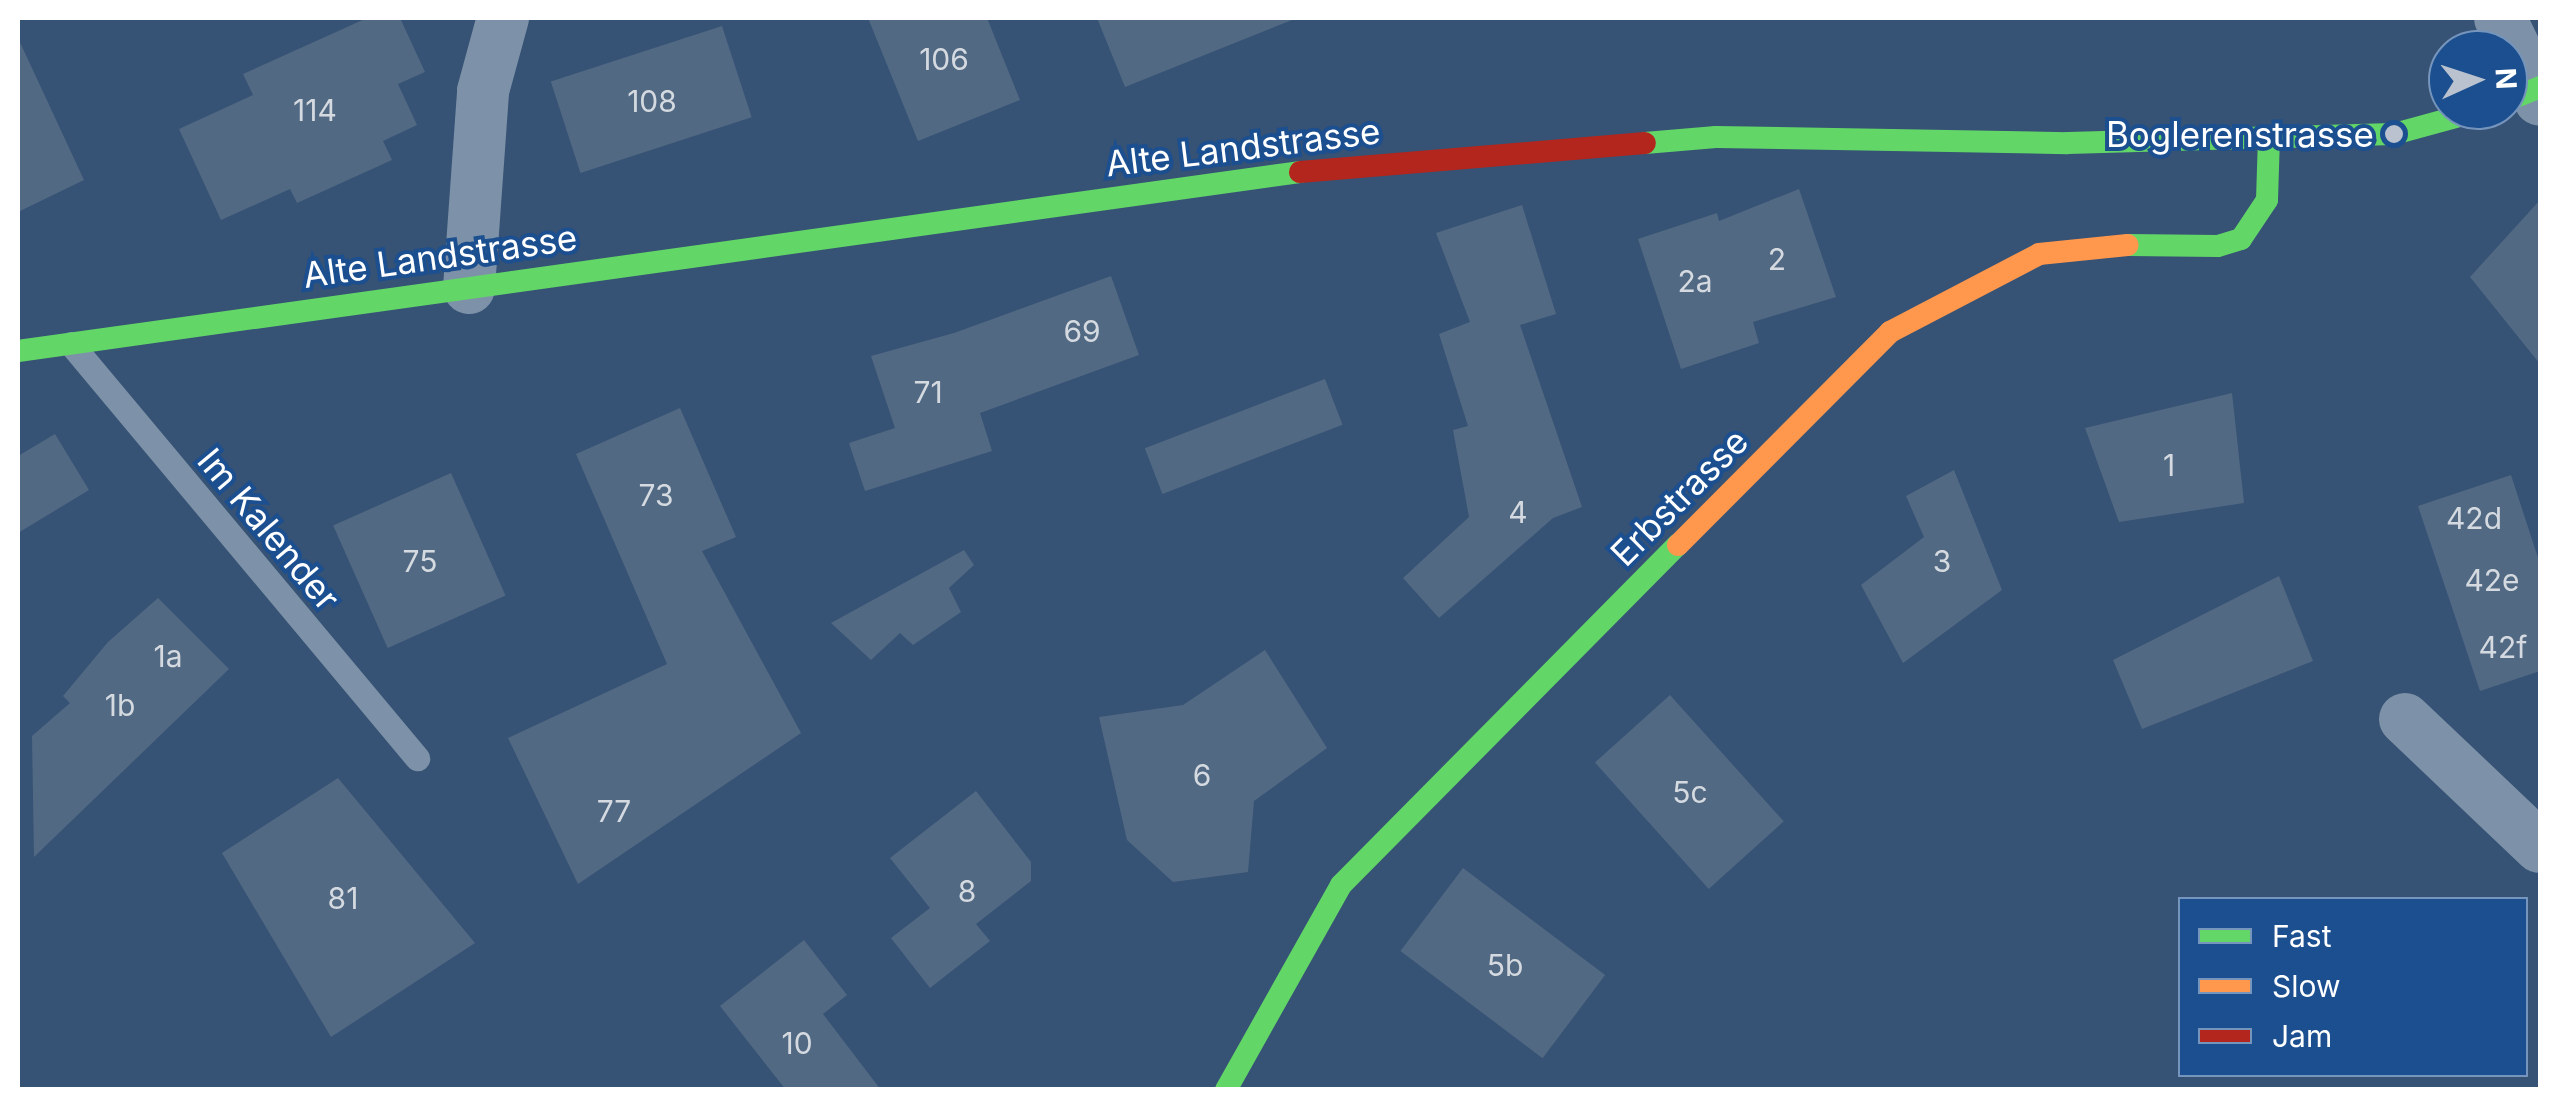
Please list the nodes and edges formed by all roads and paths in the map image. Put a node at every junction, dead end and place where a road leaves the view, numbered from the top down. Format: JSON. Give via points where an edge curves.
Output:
{"nodes":[{"id":1,"x":503,"y":18,"type":"edge"},
{"id":2,"x":2500,"y":18,"type":"edge"},
{"id":3,"x":2531,"y":95,"type":"edge"},
{"id":4,"x":2428,"y":125,"type":"edge"},
{"id":5,"x":2269,"y":138,"type":"junction"},
{"id":6,"x":469,"y":288,"type":"junction"},
{"id":7,"x":71,"y":344,"type":"junction"},
{"id":8,"x":18,"y":351,"type":"edge"},
{"id":9,"x":2405,"y":719,"type":"dead end"},
{"id":10,"x":417,"y":758,"type":"dead end"},
{"id":11,"x":2540,"y":847,"type":"edge"},
{"id":12,"x":1226,"y":1090,"type":"edge"}],
"edges":[{"from":1,"to":6,"type":"street","via":[[483,92]]},
{"from":2,"to":3,"type":"street"},
{"from":4,"to":5,"type":"main road","name":"Alte Landstrasse","via":[[2394,134]]},
{"from":5,"to":6,"type":"main road","name":"Alte Landstrasse","via":[[1696,138],[1288,173]]},
{"from":5,"to":12,"type":"main road","name":"Erbstrasse","via":[[2267,200],[2241,239],[2040,254],[1890,332],[1341,885]]},
{"from":6,"to":7,"type":"main road","name":"Alte Landstrasse"},
{"from":7,"to":8,"type":"main road","name":"Alte Landstrasse"},
{"from":7,"to":10,"type":"lane","name":"Im Kalender"},
{"from":9,"to":11,"type":"street"}]}
